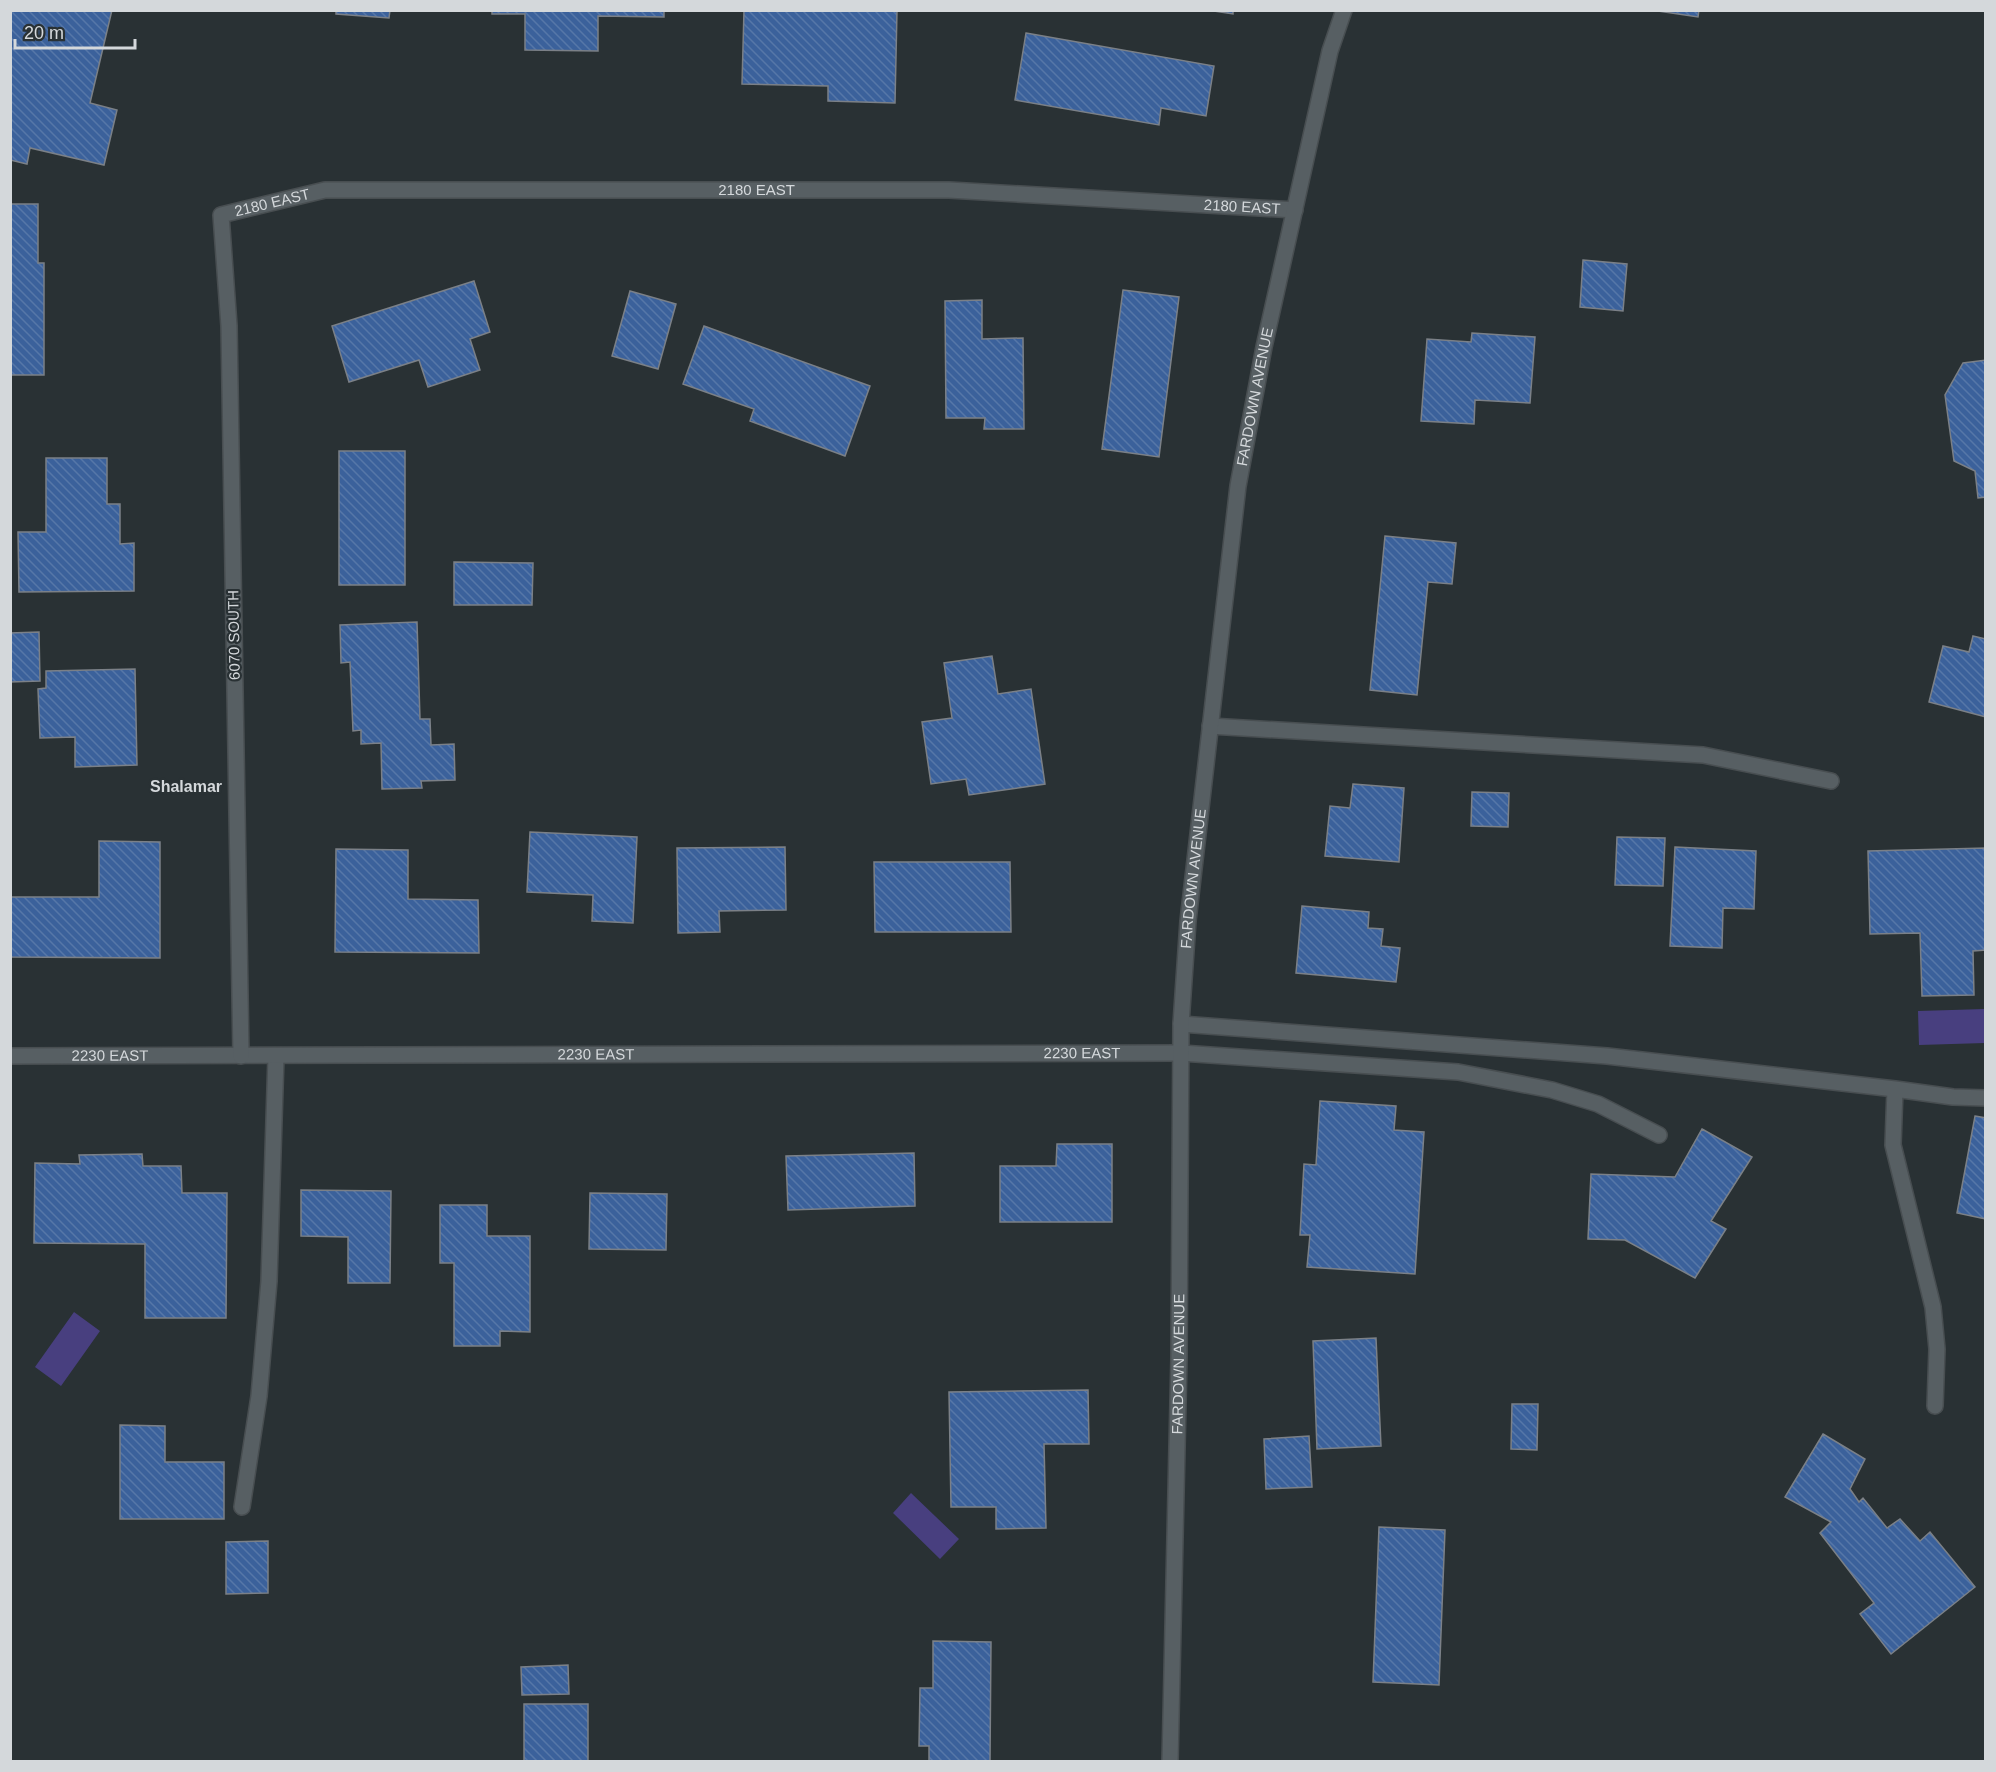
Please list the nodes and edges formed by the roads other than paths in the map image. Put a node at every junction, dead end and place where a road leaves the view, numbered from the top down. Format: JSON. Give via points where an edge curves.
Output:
{"nodes":[{"id":1,"x":1344,"y":10,"type":"edge"},
{"id":2,"x":1295,"y":210,"type":"junction"},
{"id":3,"x":221,"y":214,"type":"joint"},
{"id":4,"x":1209,"y":726,"type":"junction"},
{"id":5,"x":1831,"y":781,"type":"dead end"},
{"id":6,"x":1181,"y":1024,"type":"junction"},
{"id":7,"x":1181,"y":1053,"type":"junction"},
{"id":8,"x":10,"y":1056,"type":"edge"},
{"id":9,"x":241,"y":1056,"type":"junction"},
{"id":10,"x":276,"y":1056,"type":"junction"},
{"id":11,"x":1895,"y":1089,"type":"junction"},
{"id":12,"x":1986,"y":1098,"type":"edge"},
{"id":13,"x":1659,"y":1135,"type":"dead end"},
{"id":14,"x":1935,"y":1406,"type":"dead end"},
{"id":15,"x":242,"y":1507,"type":"dead end"},
{"id":16,"x":1170,"y":1761,"type":"edge"}],
"edges":[{"from":1,"to":2,"type":"street","name":"FARDOWN AVENUE","via":[[1330,51]]},
{"from":2,"to":3,"type":"street","name":"2180 EAST","via":[[949,190],[325,190]]},
{"from":2,"to":4,"type":"street","name":"FARDOWN AVENUE","via":[[1238,486]]},
{"from":3,"to":9,"type":"street","name":"6070 SOUTH","via":[[229,326]]},
{"from":4,"to":5,"type":"street","via":[[1703,755]]},
{"from":4,"to":6,"type":"street","name":"FARDOWN AVENUE"},
{"from":6,"to":7,"type":"street","name":"FARDOWN AVENUE"},
{"from":6,"to":11,"type":"street","via":[[1607,1056]]},
{"from":7,"to":10,"type":"street","name":"2230 EAST"},
{"from":7,"to":13,"type":"street","name":"2230 EAST","via":[[1458,1072],[1552,1090],[1598,1104]]},
{"from":7,"to":16,"type":"street","name":"FARDOWN AVENUE"},
{"from":8,"to":9,"type":"street","name":"2230 EAST"},
{"from":9,"to":10,"type":"street","name":"2230 EAST"},
{"from":10,"to":15,"type":"street","via":[[269,1281],[259,1396]]},
{"from":11,"to":12,"type":"street"},
{"from":11,"to":14,"type":"street","via":[[1893,1145],[1933,1307],[1937,1349]]}]}
